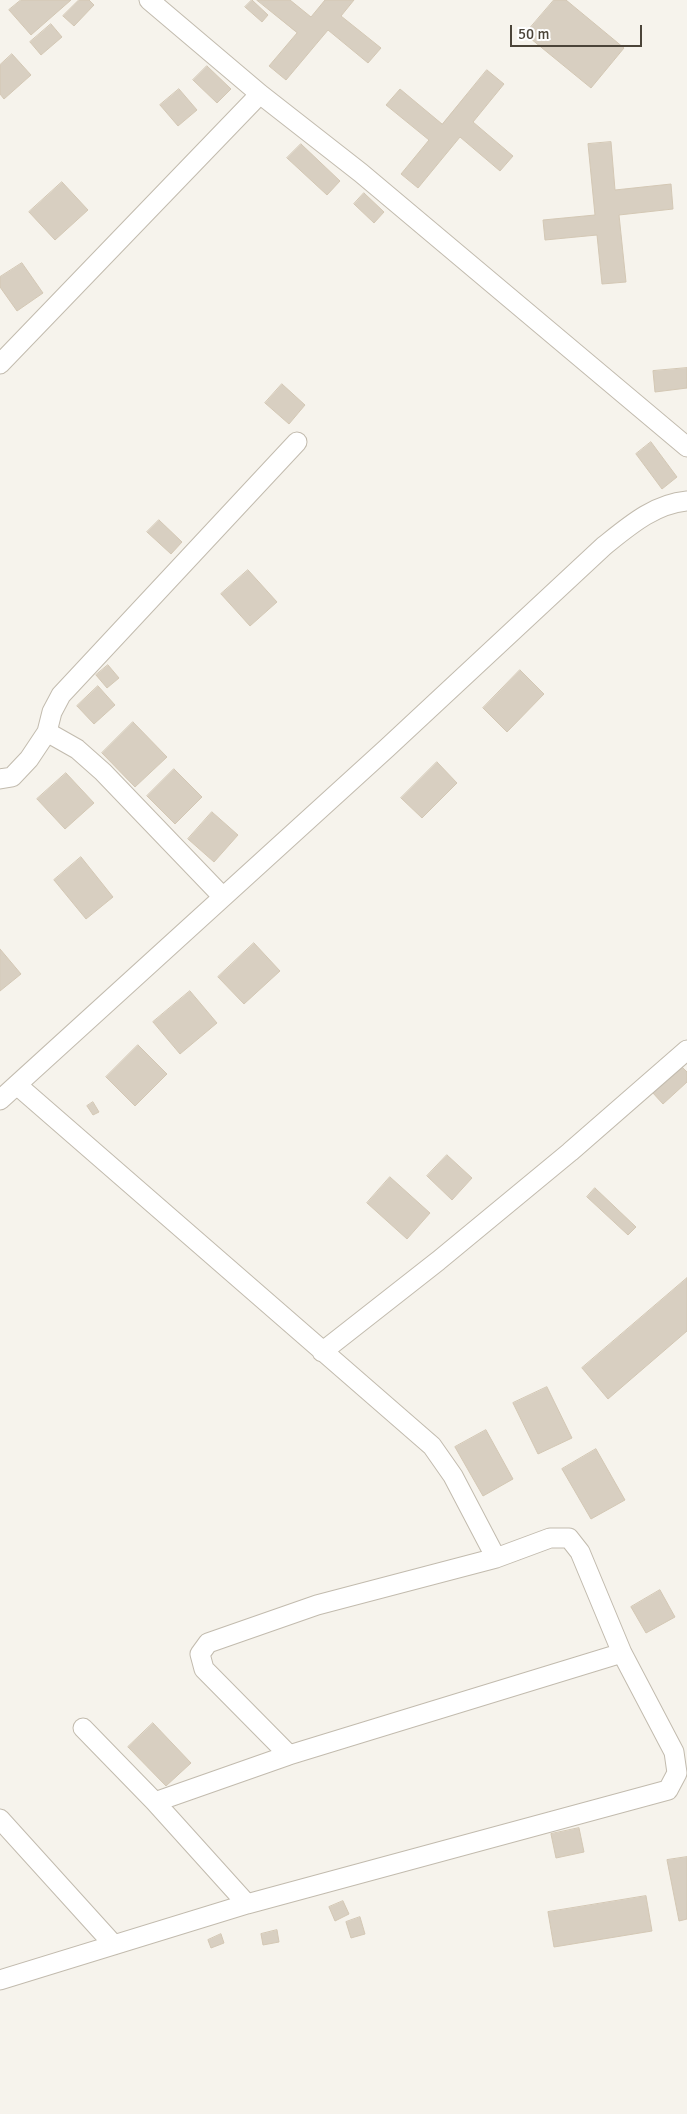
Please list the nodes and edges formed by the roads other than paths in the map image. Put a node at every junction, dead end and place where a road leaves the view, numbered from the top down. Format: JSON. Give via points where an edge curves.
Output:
{"nodes":[{"id":1,"x":149,"y":0,"type":"edge"},
{"id":2,"x":260,"y":94,"type":"junction"},
{"id":3,"x":0,"y":364,"type":"edge"},
{"id":4,"x":297,"y":442,"type":"dead end"},
{"id":5,"x":687,"y":447,"type":"edge"},
{"id":6,"x":687,"y":501,"type":"edge"},
{"id":7,"x":47,"y":732,"type":"junction"},
{"id":8,"x":0,"y":779,"type":"edge"},
{"id":9,"x":223,"y":897,"type":"junction"},
{"id":10,"x":687,"y":1050,"type":"edge"},
{"id":11,"x":16,"y":1085,"type":"junction"},
{"id":12,"x":0,"y":1100,"type":"edge"},
{"id":13,"x":322,"y":1352,"type":"junction"},
{"id":14,"x":496,"y":1558,"type":"junction"},
{"id":15,"x":622,"y":1652,"type":"junction"},
{"id":16,"x":83,"y":1728,"type":"dead end"},
{"id":17,"x":289,"y":1755,"type":"junction"},
{"id":18,"x":155,"y":1802,"type":"junction"},
{"id":19,"x":0,"y":1819,"type":"edge"},
{"id":20,"x":247,"y":1904,"type":"junction"},
{"id":21,"x":114,"y":1945,"type":"junction"},
{"id":22,"x":0,"y":1980,"type":"edge"}],
"edges":[{"from":1,"to":2,"type":"street"},
{"from":2,"to":3,"type":"street"},
{"from":2,"to":5,"type":"street","via":[[361,173]]},
{"from":4,"to":7,"type":"street","via":[[61,695]]},
{"from":6,"to":9,"type":"street","via":[[672,502],[637,520],[604,546]]},
{"from":7,"to":8,"type":"street","via":[[12,777]]},
{"from":7,"to":9,"type":"street","via":[[77,749],[103,772]]},
{"from":9,"to":11,"type":"street"},
{"from":10,"to":13,"type":"street","via":[[570,1152]]},
{"from":11,"to":12,"type":"street"},
{"from":11,"to":13,"type":"street"},
{"from":13,"to":14,"type":"street","via":[[432,1446],[453,1476]]},
{"from":14,"to":15,"type":"street","via":[[550,1538],[568,1538],[580,1552]]},
{"from":14,"to":17,"type":"street","via":[[316,1605],[208,1643],[200,1654],[204,1668]]},
{"from":15,"to":17,"type":"street"},
{"from":15,"to":20,"type":"street","via":[[674,1752],[677,1772],[668,1790]]},
{"from":16,"to":18,"type":"street"},
{"from":17,"to":18,"type":"street"},
{"from":18,"to":20,"type":"street"},
{"from":19,"to":21,"type":"street"},
{"from":20,"to":21,"type":"street"},
{"from":21,"to":22,"type":"street"}]}
